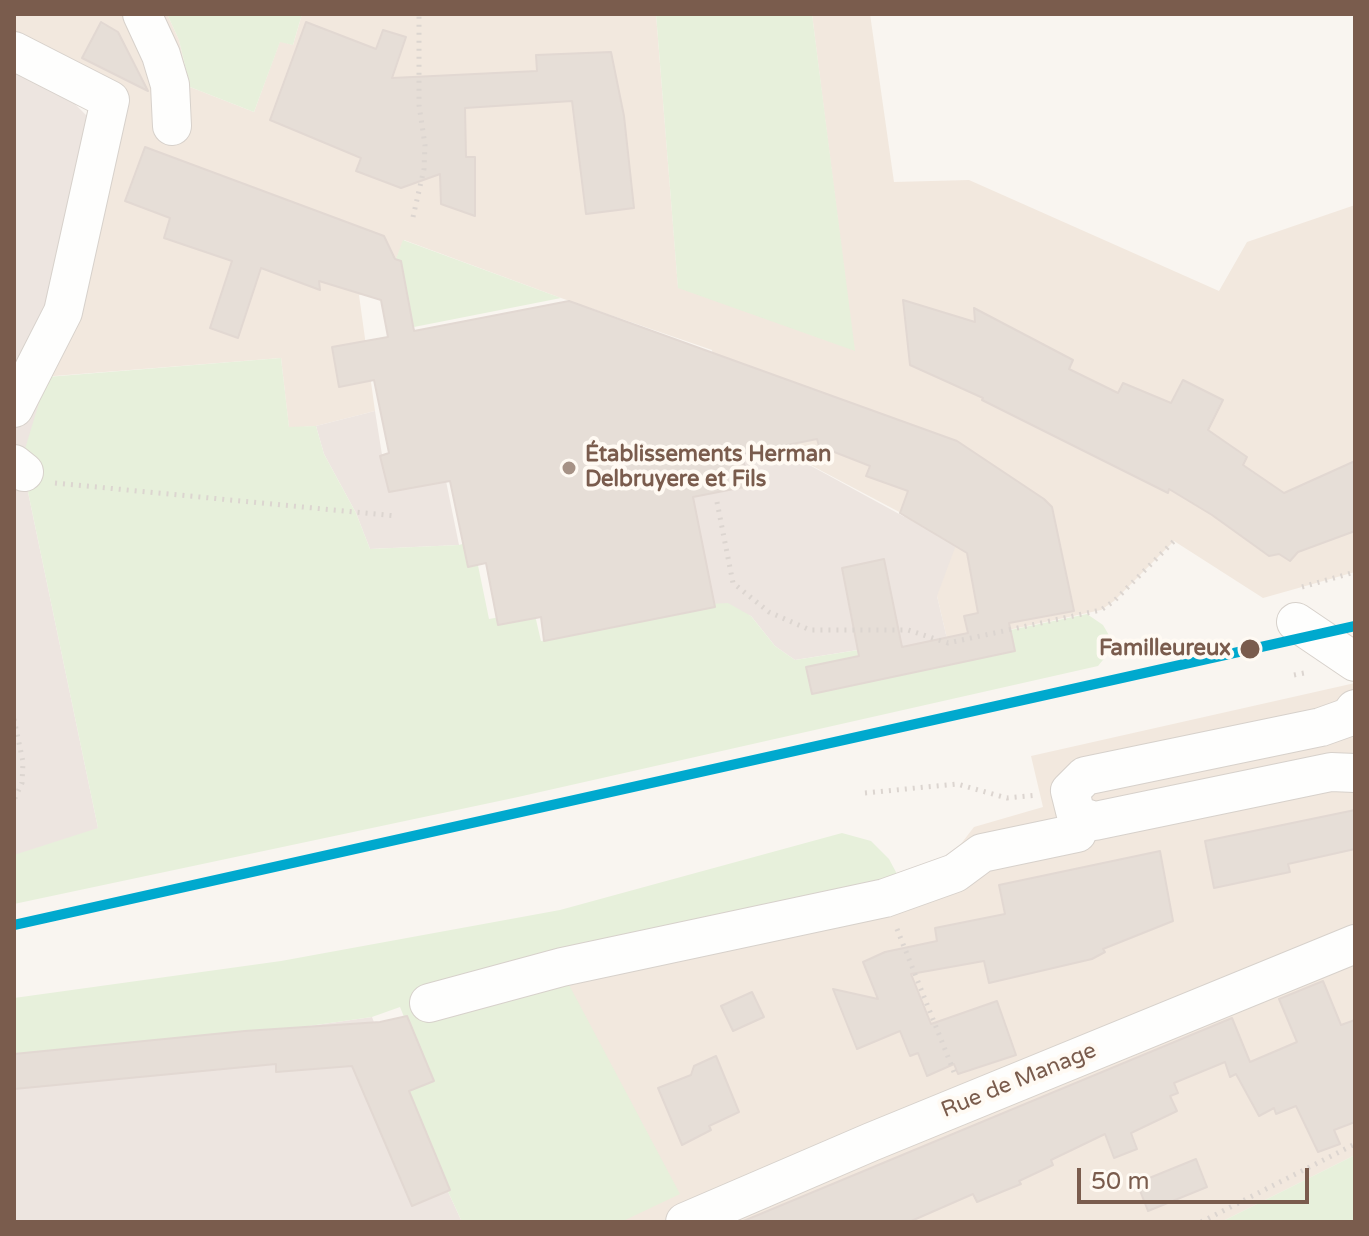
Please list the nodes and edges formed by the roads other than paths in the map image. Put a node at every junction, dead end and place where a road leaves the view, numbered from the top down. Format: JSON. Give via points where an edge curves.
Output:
{"nodes":[{"id":1,"x":142,"y":14,"type":"edge"},
{"id":2,"x":14,"y":51,"type":"edge"},
{"id":3,"x":172,"y":126,"type":"dead end"},
{"id":4,"x":14,"y":408,"type":"edge"},
{"id":5,"x":1301,"y":615,"type":"road end"},
{"id":6,"x":1355,"y":662,"type":"edge"},
{"id":7,"x":1352,"y":713,"type":"edge"},
{"id":8,"x":1355,"y":757,"type":"edge"},
{"id":9,"x":1355,"y":773,"type":"edge"},
{"id":10,"x":1077,"y":833,"type":"dead end"},
{"id":11,"x":1355,"y":944,"type":"edge"},
{"id":12,"x":429,"y":1003,"type":"dead end"},
{"id":13,"x":685,"y":1222,"type":"edge"}],
"edges":[{"from":1,"to":3,"type":"street","via":[[170,85]]},
{"from":2,"to":4,"type":"street","via":[[110,100],[63,312]]},
{"from":5,"to":6,"type":"street"},
{"from":7,"to":8,"type":"street","via":[[1346,747]]},
{"from":7,"to":9,"type":"street","via":[[1321,727],[1085,776],[1070,791],[1076,815],[1095,821],[1331,772]]},
{"from":10,"to":12,"type":"street","via":[[982,853],[955,873],[885,898],[562,967]]},
{"from":11,"to":13,"type":"street","name":"Rue de Manage"}]}
